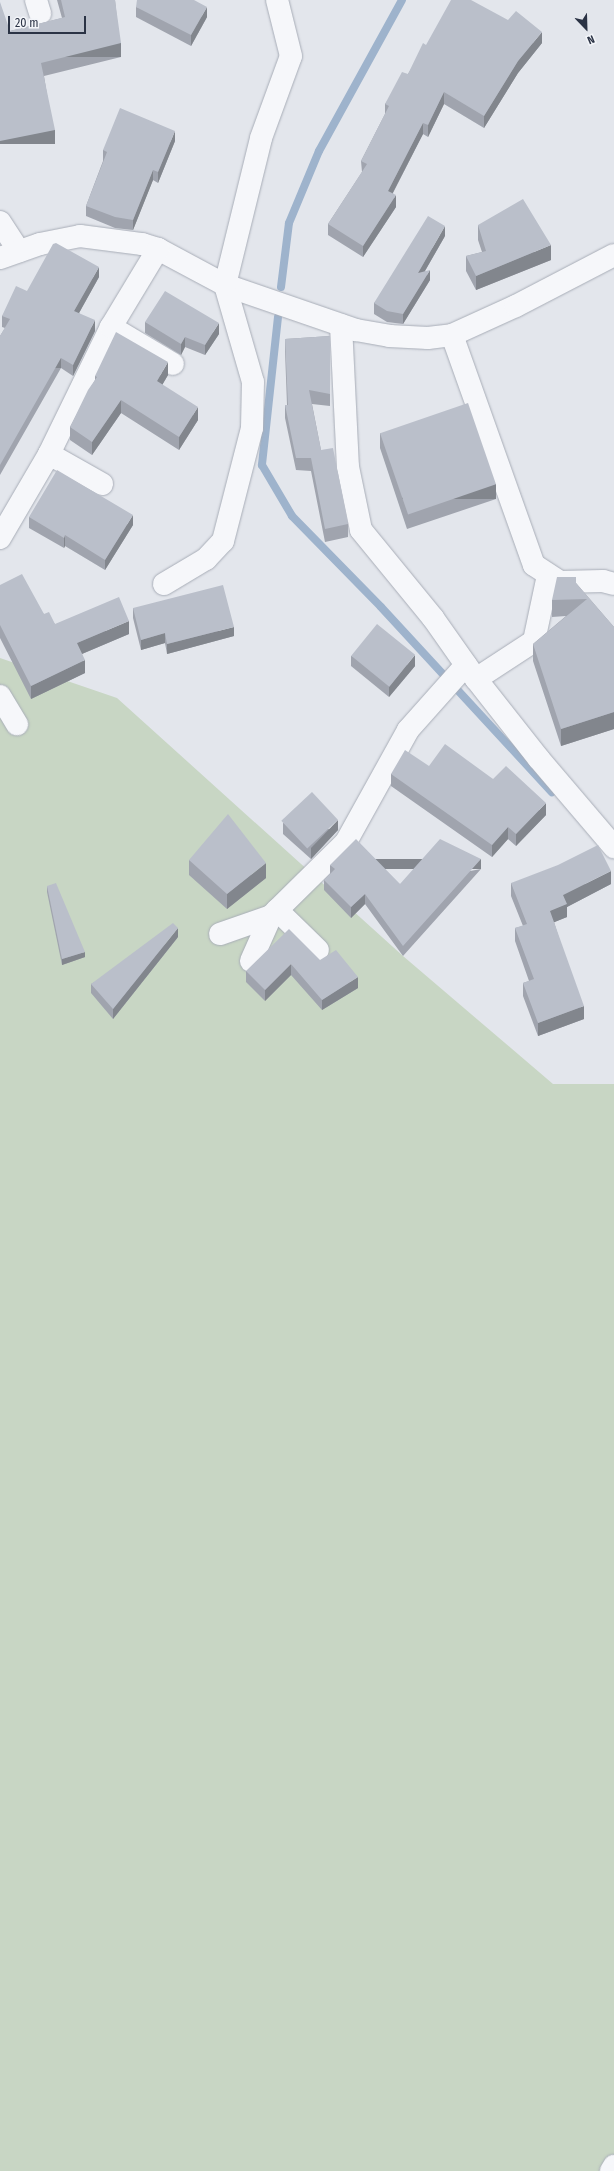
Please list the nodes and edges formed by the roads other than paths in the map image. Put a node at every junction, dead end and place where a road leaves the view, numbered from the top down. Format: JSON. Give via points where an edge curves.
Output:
{"nodes":[{"id":1,"x":277,"y":0,"type":"edge"},
{"id":2,"x":0,"y":222,"type":"edge"},
{"id":3,"x":158,"y":249,"type":"junction"},
{"id":4,"x":9,"y":255,"type":"edge"},
{"id":5,"x":614,"y":255,"type":"edge"},
{"id":6,"x":225,"y":285,"type":"junction"},
{"id":7,"x":341,"y":325,"type":"junction"},
{"id":8,"x":111,"y":327,"type":"junction"},
{"id":9,"x":452,"y":335,"type":"junction"},
{"id":10,"x":174,"y":364,"type":"dead end"},
{"id":11,"x":49,"y":454,"type":"junction"},
{"id":12,"x":102,"y":484,"type":"dead end"},
{"id":13,"x":0,"y":538,"type":"edge"},
{"id":14,"x":548,"y":575,"type":"junction"},
{"id":15,"x":164,"y":584,"type":"dead end"},
{"id":16,"x":614,"y":584,"type":"edge"},
{"id":17,"x":466,"y":673,"type":"junction"},
{"id":18,"x":0,"y":696,"type":"edge"},
{"id":19,"x":17,"y":724,"type":"dead end"},
{"id":20,"x":614,"y":847,"type":"edge"},
{"id":21,"x":274,"y":913,"type":"junction"},
{"id":22,"x":220,"y":934,"type":"dead end"},
{"id":23,"x":318,"y":950,"type":"dead end"},
{"id":24,"x":252,"y":961,"type":"dead end"},
{"id":25,"x":614,"y":2166,"type":"edge"},
{"id":26,"x":611,"y":2171,"type":"edge"}],
"edges":[{"from":1,"to":6,"type":"street","via":[[290,56],[261,138]]},
{"from":2,"to":4,"type":"street"},
{"from":3,"to":4,"type":"street","via":[[142,244],[80,236],[40,244]]},
{"from":3,"to":6,"type":"street"},
{"from":3,"to":8,"type":"street"},
{"from":5,"to":9,"type":"street","via":[[516,306]]},
{"from":6,"to":7,"type":"street"},
{"from":6,"to":15,"type":"street","via":[[254,382],[252,428],[223,540],[206,559]]},
{"from":7,"to":9,"type":"street","via":[[388,336],[428,338]]},
{"from":7,"to":17,"type":"street","via":[[348,467],[361,530],[433,618]]},
{"from":8,"to":10,"type":"street"},
{"from":8,"to":11,"type":"street"},
{"from":9,"to":14,"type":"street","via":[[534,566]]},
{"from":11,"to":12,"type":"street"},
{"from":11,"to":13,"type":"street"},
{"from":14,"to":16,"type":"street","via":[[560,582]]},
{"from":14,"to":17,"type":"street","via":[[534,642]]},
{"from":17,"to":20,"type":"street"},
{"from":17,"to":21,"type":"street","via":[[442,691],[408,730],[346,842]]},
{"from":18,"to":19,"type":"street"},
{"from":21,"to":22,"type":"street"},
{"from":21,"to":23,"type":"street"},
{"from":21,"to":24,"type":"street"},
{"from":25,"to":26,"type":"street"}]}
